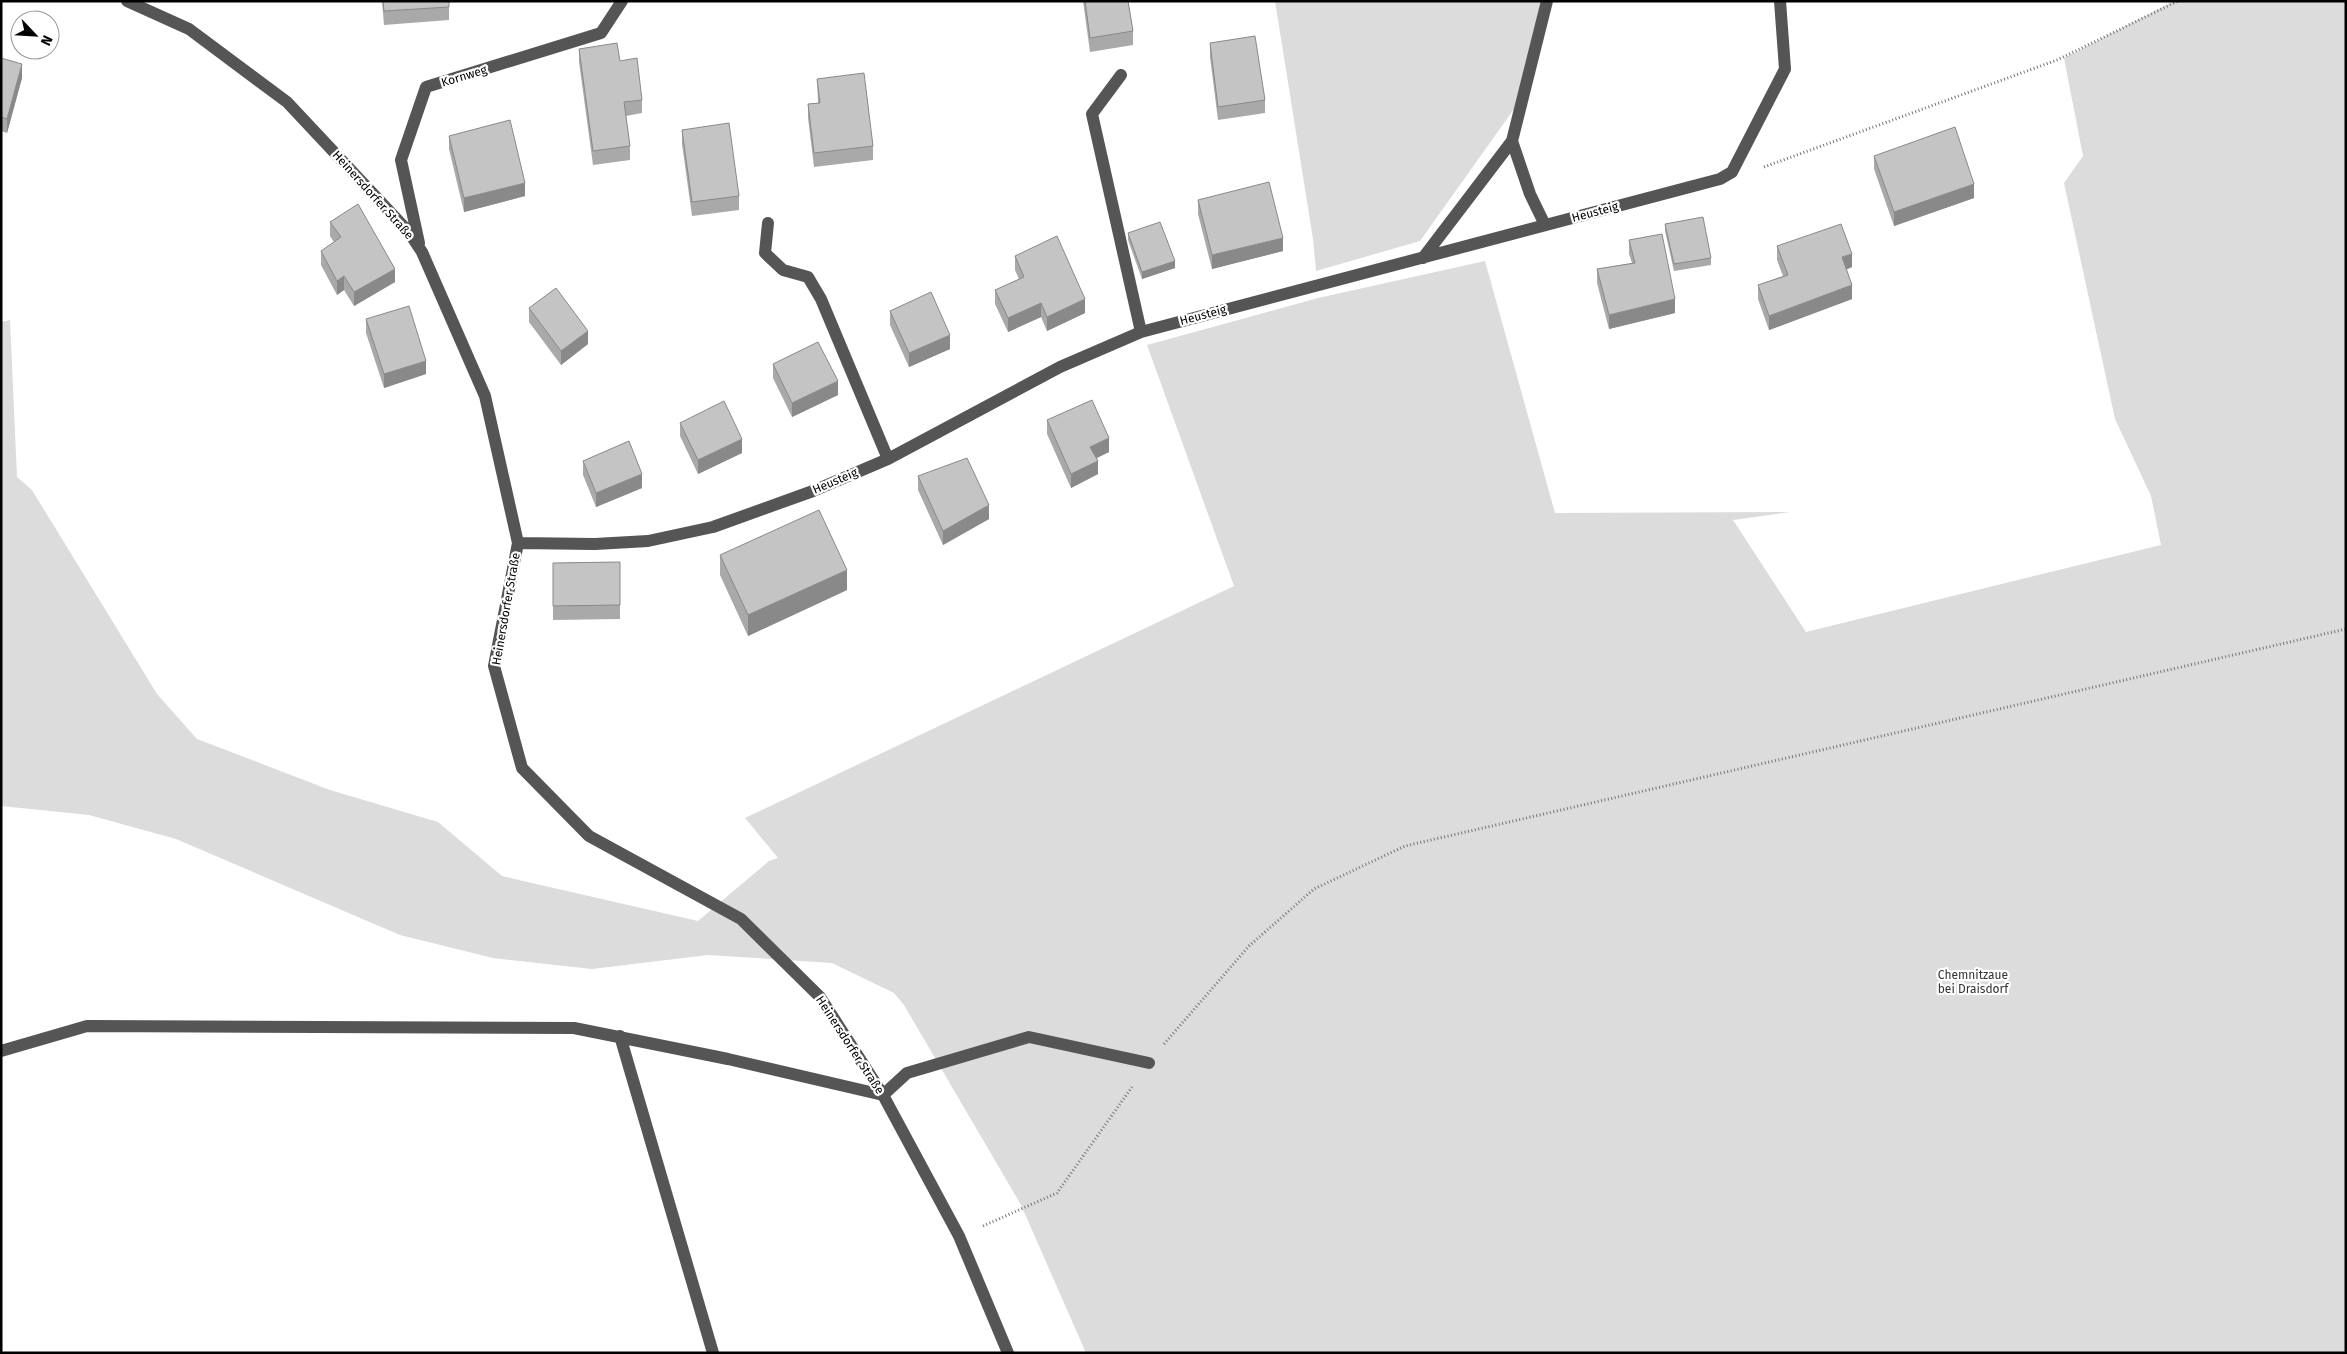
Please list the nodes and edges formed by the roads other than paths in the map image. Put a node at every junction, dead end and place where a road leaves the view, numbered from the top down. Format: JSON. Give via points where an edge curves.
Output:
{"nodes":[{"id":1,"x":127,"y":1,"type":"edge"},
{"id":2,"x":622,"y":1,"type":"edge"},
{"id":3,"x":1547,"y":1,"type":"edge"},
{"id":4,"x":1780,"y":1,"type":"edge"},
{"id":5,"x":1121,"y":75,"type":"dead end"},
{"id":6,"x":1512,"y":141,"type":"junction"},
{"id":7,"x":768,"y":223,"type":"dead end"},
{"id":8,"x":1545,"y":225,"type":"junction"},
{"id":9,"x":412,"y":232,"type":"junction"},
{"id":10,"x":422,"y":252,"type":"joint"},
{"id":11,"x":1423,"y":258,"type":"junction"},
{"id":12,"x":1140,"y":332,"type":"junction"},
{"id":13,"x":888,"y":459,"type":"junction"},
{"id":14,"x":518,"y":543,"type":"junction"},
{"id":15,"x":620,"y":1036,"type":"junction"},
{"id":16,"x":1,"y":1052,"type":"edge"},
{"id":17,"x":1149,"y":1063,"type":"road end"},
{"id":18,"x":883,"y":1095,"type":"junction"},
{"id":19,"x":713,"y":1353,"type":"edge"},
{"id":20,"x":1008,"y":1353,"type":"edge"}],
"edges":[{"from":1,"to":9,"type":"street","name":"Heinersdorfer Straße","via":[[189,29],[287,102]]},
{"from":2,"to":9,"type":"street","name":"Kornweg","via":[[601,33],[426,88],[401,160]]},
{"from":3,"to":6,"type":"street"},
{"from":4,"to":8,"type":"street","name":"Heusteig","via":[[1785,69],[1732,172],[1720,179]]},
{"from":5,"to":12,"type":"street","via":[[1092,114]]},
{"from":6,"to":8,"type":"street","via":[[1530,194]]},
{"from":6,"to":11,"type":"street"},
{"from":7,"to":13,"type":"street","via":[[765,253],[783,270],[808,277],[821,299]]},
{"from":8,"to":11,"type":"street","name":"Heusteig"},
{"from":9,"to":10,"type":"street","name":"Kornweg"},
{"from":10,"to":14,"type":"street","name":"Heinersdorfer Straße","via":[[485,396]]},
{"from":11,"to":12,"type":"street","name":"Heusteig"},
{"from":12,"to":13,"type":"street","name":"Heusteig","via":[[1060,367]]},
{"from":13,"to":14,"type":"street","name":"Heusteig","via":[[713,527],[648,541]]},
{"from":14,"to":18,"type":"street","name":"Heinersdorfer Straße","via":[[494,666],[522,768],[589,836],[741,919],[820,997]]},
{"from":15,"to":16,"type":"street","via":[[574,1028],[87,1026]]},
{"from":15,"to":18,"type":"street"},
{"from":15,"to":19,"type":"street"},
{"from":17,"to":18,"type":"street","via":[[1029,1037],[907,1073]]},
{"from":18,"to":20,"type":"street","name":"Heinersdorfer Straße","via":[[959,1236]]}]}
